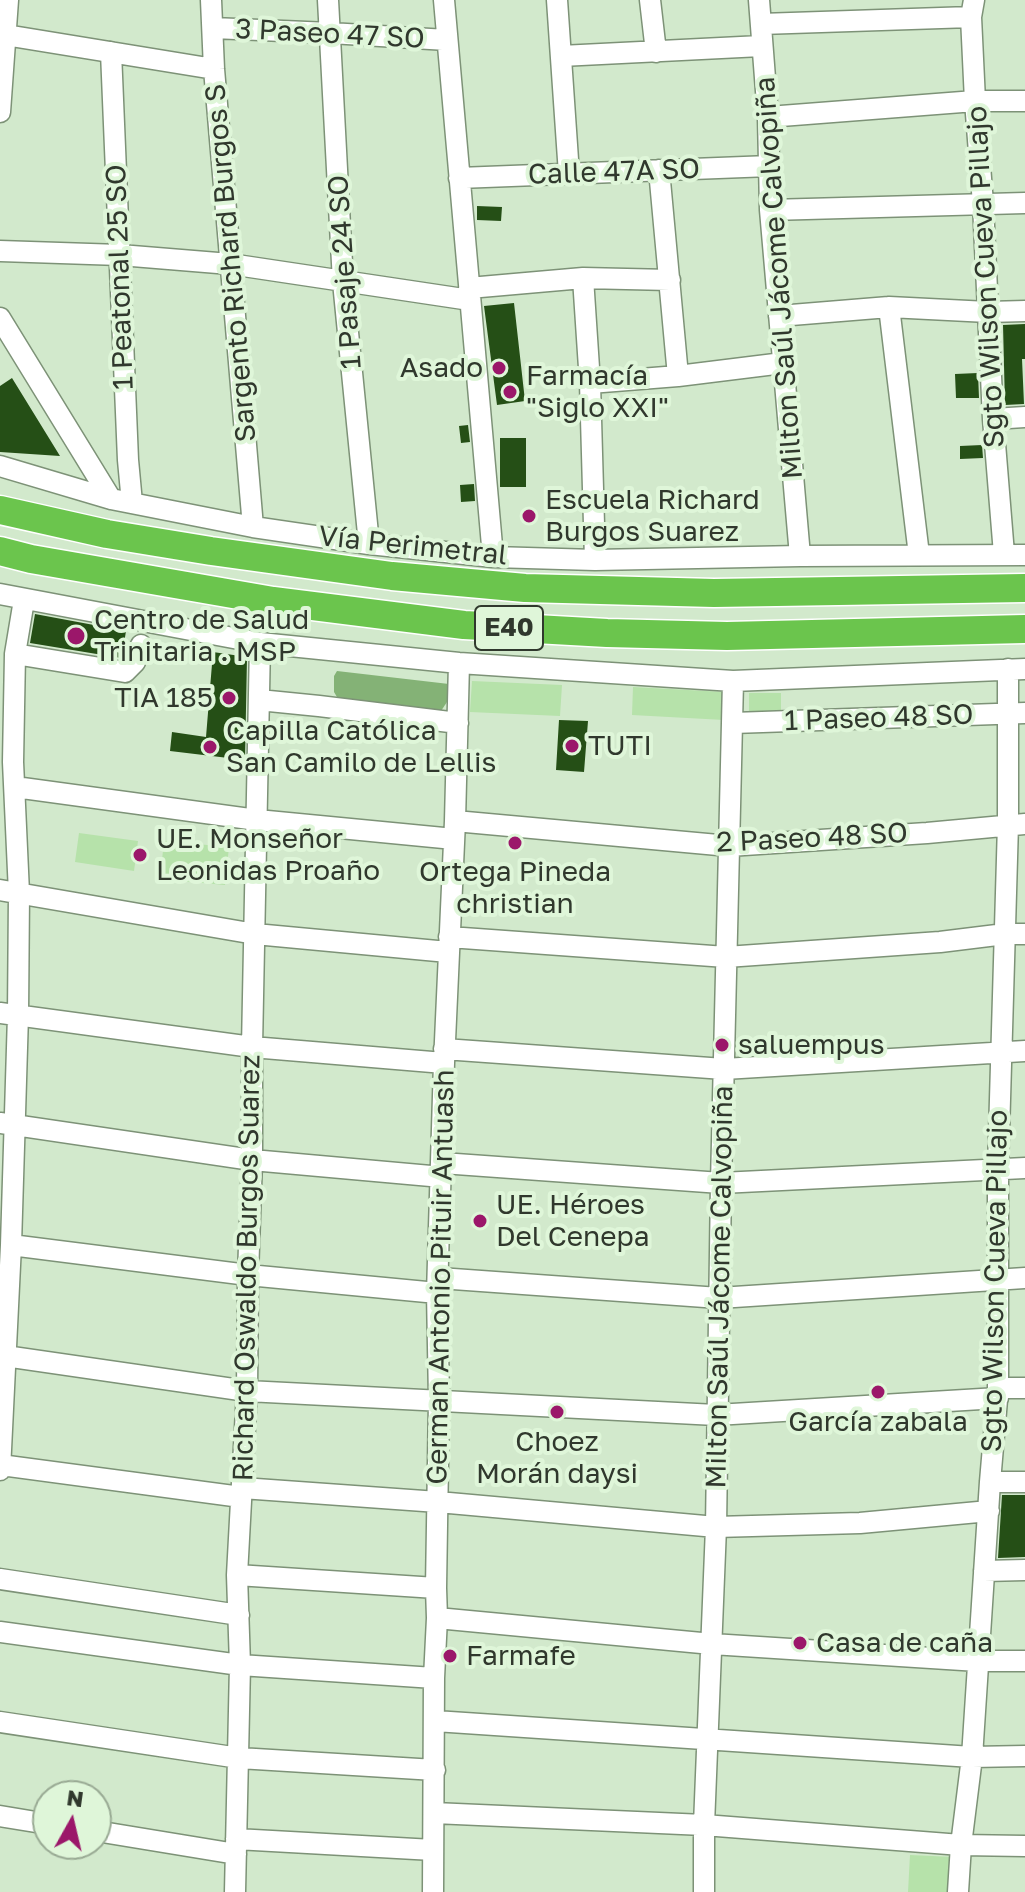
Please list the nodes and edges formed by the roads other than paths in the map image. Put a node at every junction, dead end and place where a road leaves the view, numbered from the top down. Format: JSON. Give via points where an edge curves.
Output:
{"nodes":[{"id":1,"x":8,"y":0,"type":"edge"},
{"id":2,"x":211,"y":0,"type":"edge"},
{"id":3,"x":328,"y":0,"type":"edge"},
{"id":4,"x":444,"y":0,"type":"edge"},
{"id":5,"x":557,"y":0,"type":"edge"},
{"id":6,"x":650,"y":0,"type":"edge"},
{"id":7,"x":759,"y":0,"type":"edge"},
{"id":8,"x":972,"y":9,"type":"edge"},
{"id":9,"x":761,"y":24,"type":"junction"},
{"id":10,"x":213,"y":28,"type":"junction"},
{"id":11,"x":330,"y":33,"type":"junction"},
{"id":12,"x":3,"y":34,"type":"edge"},
{"id":13,"x":447,"y":40,"type":"junction"},
{"id":14,"x":761,"y":46,"type":"junction"},
{"id":15,"x":111,"y":52,"type":"junction"},
{"id":16,"x":656,"y":52,"type":"junction"},
{"id":17,"x":561,"y":56,"type":"junction"},
{"id":18,"x":214,"y":69,"type":"junction"},
{"id":19,"x":975,"y":101,"type":"junction"},
{"id":20,"x":1025,"y":101,"type":"edge"},
{"id":21,"x":0,"y":112,"type":"edge"},
{"id":22,"x":768,"y":117,"type":"junction"},
{"id":23,"x":770,"y":166,"type":"junction"},
{"id":24,"x":659,"y":170,"type":"junction"},
{"id":25,"x":569,"y":174,"type":"junction"},
{"id":26,"x":459,"y":178,"type":"junction"},
{"id":27,"x":1025,"y":203,"type":"edge"},
{"id":28,"x":983,"y":204,"type":"junction"},
{"id":29,"x":770,"y":210,"type":"junction"},
{"id":30,"x":0,"y":251,"type":"edge"},
{"id":31,"x":120,"y":255,"type":"junction"},
{"id":32,"x":230,"y":264,"type":"junction"},
{"id":33,"x":583,"y":278,"type":"junction"},
{"id":34,"x":670,"y":280,"type":"junction"},
{"id":35,"x":343,"y":282,"type":"junction"},
{"id":36,"x":469,"y":294,"type":"junction"},
{"id":37,"x":889,"y":307,"type":"junction"},
{"id":38,"x":1025,"y":311,"type":"edge"},
{"id":39,"x":988,"y":312,"type":"junction"},
{"id":40,"x":779,"y":316,"type":"junction"},
{"id":41,"x":0,"y":318,"type":"edge"},
{"id":42,"x":783,"y":363,"type":"junction"},
{"id":43,"x":678,"y":376,"type":"junction"},
{"id":44,"x":590,"y":383,"type":"junction"},
{"id":45,"x":1025,"y":417,"type":"edge"},
{"id":46,"x":993,"y":419,"type":"junction"},
{"id":47,"x":0,"y":466,"type":"edge"},
{"id":48,"x":111,"y":499,"type":"junction"},
{"id":49,"x":132,"y":503,"type":"junction"},
{"id":50,"x":0,"y":510,"type":"edge"},
{"id":51,"x":253,"y":527,"type":"junction"},
{"id":52,"x":369,"y":544,"type":"junction"},
{"id":53,"x":0,"y":551,"type":"edge"},
{"id":54,"x":1004,"y":554,"type":"junction"},
{"id":55,"x":919,"y":555,"type":"junction"},
{"id":56,"x":1025,"y":555,"type":"edge"},
{"id":57,"x":800,"y":556,"type":"junction"},
{"id":58,"x":493,"y":557,"type":"junction"},
{"id":59,"x":595,"y":560,"type":"junction"},
{"id":60,"x":1025,"y":588,"type":"edge"},
{"id":61,"x":0,"y":594,"type":"edge"},
{"id":62,"x":24,"y":600,"type":"junction"},
{"id":63,"x":1025,"y":629,"type":"edge"},
{"id":64,"x":260,"y":643,"type":"junction"},
{"id":65,"x":141,"y":645,"type":"dead end"},
{"id":66,"x":15,"y":654,"type":"junction"},
{"id":67,"x":459,"y":663,"type":"junction"},
{"id":68,"x":1019,"y":667,"type":"edge"},
{"id":69,"x":733,"y":681,"type":"junction"},
{"id":70,"x":259,"y":700,"type":"junction"},
{"id":71,"x":1016,"y":713,"type":"edge"},
{"id":72,"x":458,"y":723,"type":"junction"},
{"id":73,"x":733,"y":723,"type":"junction"},
{"id":74,"x":7,"y":761,"type":"edge"},
{"id":75,"x":15,"y":787,"type":"junction"},
{"id":76,"x":257,"y":820,"type":"junction"},
{"id":77,"x":1017,"y":824,"type":"edge"},
{"id":78,"x":455,"y":830,"type":"junction"},
{"id":79,"x":729,"y":846,"type":"junction"},
{"id":80,"x":10,"y":892,"type":"edge"},
{"id":81,"x":255,"y":934,"type":"junction"},
{"id":82,"x":1015,"y":934,"type":"edge"},
{"id":83,"x":448,"y":945,"type":"junction"},
{"id":84,"x":726,"y":957,"type":"junction"},
{"id":85,"x":9,"y":1014,"type":"edge"},
{"id":86,"x":252,"y":1047,"type":"junction"},
{"id":87,"x":1025,"y":1051,"type":"edge"},
{"id":88,"x":1001,"y":1052,"type":"junction"},
{"id":89,"x":444,"y":1056,"type":"junction"},
{"id":90,"x":724,"y":1069,"type":"junction"},
{"id":91,"x":8,"y":1124,"type":"edge"},
{"id":92,"x":252,"y":1160,"type":"junction"},
{"id":93,"x":998,"y":1168,"type":"junction"},
{"id":94,"x":1025,"y":1168,"type":"edge"},
{"id":95,"x":442,"y":1170,"type":"junction"},
{"id":96,"x":721,"y":1183,"type":"junction"},
{"id":97,"x":11,"y":1245,"type":"junction"},
{"id":98,"x":248,"y":1275,"type":"junction"},
{"id":99,"x":1025,"y":1278,"type":"edge"},
{"id":100,"x":997,"y":1279,"type":"junction"},
{"id":101,"x":438,"y":1286,"type":"junction"},
{"id":102,"x":719,"y":1298,"type":"junction"},
{"id":103,"x":5,"y":1356,"type":"junction"},
{"id":104,"x":1025,"y":1388,"type":"edge"},
{"id":105,"x":247,"y":1391,"type":"junction"},
{"id":106,"x":998,"y":1393,"type":"junction"},
{"id":107,"x":439,"y":1400,"type":"junction"},
{"id":108,"x":716,"y":1415,"type":"junction"},
{"id":109,"x":0,"y":1467,"type":"edge"},
{"id":110,"x":990,"y":1482,"type":"junction"},
{"id":111,"x":1025,"y":1482,"type":"edge"},
{"id":112,"x":241,"y":1493,"type":"junction"},
{"id":113,"x":438,"y":1502,"type":"junction"},
{"id":114,"x":989,"y":1511,"type":"junction"},
{"id":115,"x":716,"y":1527,"type":"junction"},
{"id":116,"x":1025,"y":1570,"type":"edge"},
{"id":117,"x":984,"y":1571,"type":"junction"},
{"id":118,"x":237,"y":1575,"type":"junction"},
{"id":119,"x":0,"y":1579,"type":"edge"},
{"id":120,"x":436,"y":1588,"type":"junction"},
{"id":121,"x":239,"y":1615,"type":"junction"},
{"id":122,"x":437,"y":1618,"type":"junction"},
{"id":123,"x":0,"y":1632,"type":"edge"},
{"id":124,"x":712,"y":1644,"type":"junction"},
{"id":125,"x":978,"y":1661,"type":"junction"},
{"id":126,"x":1025,"y":1661,"type":"edge"},
{"id":127,"x":240,"y":1665,"type":"junction"},
{"id":128,"x":434,"y":1678,"type":"junction"},
{"id":129,"x":435,"y":1721,"type":"junction"},
{"id":130,"x":0,"y":1722,"type":"edge"},
{"id":131,"x":708,"y":1738,"type":"junction"},
{"id":132,"x":1025,"y":1756,"type":"edge"},
{"id":133,"x":972,"y":1757,"type":"junction"},
{"id":134,"x":239,"y":1758,"type":"junction"},
{"id":135,"x":435,"y":1770,"type":"junction"},
{"id":136,"x":434,"y":1813,"type":"junction"},
{"id":137,"x":0,"y":1816,"type":"edge"},
{"id":138,"x":32,"y":1821,"type":"edge"},
{"id":139,"x":704,"y":1825,"type":"junction"},
{"id":140,"x":112,"y":1833,"type":"edge"},
{"id":141,"x":961,"y":1845,"type":"junction"},
{"id":142,"x":236,"y":1846,"type":"junction"},
{"id":143,"x":1025,"y":1846,"type":"edge"},
{"id":144,"x":433,"y":1850,"type":"junction"},
{"id":145,"x":235,"y":1892,"type":"edge"},
{"id":146,"x":433,"y":1892,"type":"edge"},
{"id":147,"x":704,"y":1892,"type":"edge"},
{"id":148,"x":958,"y":1892,"type":"edge"}],
"edges":[{"from":1,"to":12,"type":"street"},
{"from":2,"to":10,"type":"street","name":"Sargento Richard Burgos S"},
{"from":3,"to":11,"type":"street","name":"1 Pasaje 24 SO"},
{"from":4,"to":13,"type":"street"},
{"from":5,"to":17,"type":"street"},
{"from":6,"to":16,"type":"street"},
{"from":7,"to":9,"type":"street","name":"Milton Saúl Jácome Calvopiña"},
{"from":8,"to":9,"type":"street"},
{"from":8,"to":19,"type":"street","name":"Sgto Wilson Cueva Pillajo"},
{"from":9,"to":14,"type":"street","name":"Milton Saúl Jácome Calvopiña"},
{"from":10,"to":11,"type":"street","name":"3 Paseo 47 SO"},
{"from":10,"to":18,"type":"street","name":"Sargento Richard Burgos S"},
{"from":11,"to":13,"type":"street","name":"3 Paseo 47 SO"},
{"from":11,"to":35,"type":"street","name":"1 Pasaje 24 SO"},
{"from":12,"to":15,"type":"street","name":"3 Paseo 47 SO"},
{"from":12,"to":21,"type":"street"},
{"from":13,"to":26,"type":"street"},
{"from":14,"to":16,"type":"street"},
{"from":14,"to":22,"type":"street","name":"Milton Saúl Jácome Calvopiña"},
{"from":15,"to":18,"type":"street","name":"3 Paseo 47 SO"},
{"from":15,"to":31,"type":"street","name":"1 Peatonal 25 SO"},
{"from":16,"to":17,"type":"street"},
{"from":17,"to":25,"type":"street"},
{"from":18,"to":32,"type":"street","name":"Sargento Richard Burgos S"},
{"from":19,"to":20,"type":"street"},
{"from":19,"to":22,"type":"street"},
{"from":19,"to":28,"type":"street","name":"Sgto Wilson Cueva Pillajo"},
{"from":22,"to":23,"type":"street","name":"Milton Saúl Jácome Calvopiña"},
{"from":23,"to":24,"type":"street","name":"Calle 47A SO"},
{"from":23,"to":29,"type":"street","name":"Milton Saúl Jácome Calvopiña"},
{"from":24,"to":25,"type":"street","name":"Calle 47A SO"},
{"from":24,"to":34,"type":"street"},
{"from":25,"to":26,"type":"street","name":"Calle 47A SO"},
{"from":26,"to":36,"type":"street"},
{"from":27,"to":28,"type":"street"},
{"from":28,"to":29,"type":"street"},
{"from":28,"to":39,"type":"street","name":"Sgto Wilson Cueva Pillajo"},
{"from":29,"to":40,"type":"street","name":"Milton Saúl Jácome Calvopiña"},
{"from":30,"to":31,"type":"street"},
{"from":31,"to":32,"type":"street"},
{"from":31,"to":49,"type":"street","name":"1 Peatonal 25 SO"},
{"from":32,"to":35,"type":"street"},
{"from":32,"to":51,"type":"street","name":"Sargento Richard Burgos S"},
{"from":33,"to":34,"type":"street"},
{"from":33,"to":36,"type":"street"},
{"from":33,"to":44,"type":"street"},
{"from":34,"to":43,"type":"street"},
{"from":35,"to":36,"type":"street"},
{"from":35,"to":52,"type":"street","name":"1 Pasaje 24 SO"},
{"from":36,"to":58,"type":"street"},
{"from":37,"to":39,"type":"street"},
{"from":37,"to":40,"type":"street"},
{"from":37,"to":55,"type":"street"},
{"from":38,"to":39,"type":"street"},
{"from":39,"to":46,"type":"street","name":"Sgto Wilson Cueva Pillajo"},
{"from":40,"to":42,"type":"street","name":"Milton Saúl Jácome Calvopiña"},
{"from":41,"to":48,"type":"street"},
{"from":42,"to":43,"type":"street"},
{"from":42,"to":57,"type":"street","name":"Milton Saúl Jácome Calvopiña"},
{"from":43,"to":44,"type":"street"},
{"from":44,"to":59,"type":"street"},
{"from":45,"to":46,"type":"street"},
{"from":46,"to":54,"type":"street","name":"Sgto Wilson Cueva Pillajo"},
{"from":47,"to":48,"type":"street","name":"Vía Perimetral"},
{"from":48,"to":49,"type":"street","name":"Vía Perimetral"},
{"from":49,"to":51,"type":"street","name":"Vía Perimetral"},
{"from":50,"to":60,"type":"highway","name":"Vía Perimetral","number":"E40","via":[[211,551],[525,588],[714,593]]},
{"from":51,"to":52,"type":"street","name":"Vía Perimetral"},
{"from":52,"to":58,"type":"street","name":"Vía Perimetral"},
{"from":53,"to":63,"type":"highway","number":"E40","via":[[273,601],[464,625],[727,636]]},
{"from":54,"to":55,"type":"street","name":"Vía Perimetral"},
{"from":54,"to":56,"type":"street","name":"Vía Perimetral"},
{"from":55,"to":57,"type":"street","name":"Vía Perimetral"},
{"from":57,"to":59,"type":"street","name":"Vía Perimetral"},
{"from":58,"to":59,"type":"street","name":"Vía Perimetral"},
{"from":61,"to":62,"type":"street","number":"E40"},
{"from":62,"to":64,"type":"street","number":"E40"},
{"from":62,"to":66,"type":"street"},
{"from":64,"to":67,"type":"street","number":"E40"},
{"from":64,"to":70,"type":"street","name":"Richard Oswaldo Burgos Suarez"},
{"from":65,"to":66,"type":"street","via":[[125,672]]},
{"from":66,"to":74,"type":"street"},
{"from":67,"to":69,"type":"street","number":"E40"},
{"from":67,"to":72,"type":"street","name":"German Antonio Pituir Antuash"},
{"from":68,"to":69,"type":"street","number":"E40"},
{"from":68,"to":71,"type":"street","name":"Sgto Wilson Cueva Pillajo"},
{"from":69,"to":73,"type":"street","name":"Milton Saúl Jácome Calvopiña"},
{"from":70,"to":72,"type":"street"},
{"from":70,"to":76,"type":"street","name":"Richard Oswaldo Burgos Suarez"},
{"from":71,"to":73,"type":"street","name":"1 Paseo 48 SO"},
{"from":71,"to":77,"type":"street","name":"Sgto Wilson Cueva Pillajo"},
{"from":72,"to":78,"type":"street","name":"German Antonio Pituir Antuash"},
{"from":73,"to":79,"type":"street","name":"Milton Saúl Jácome Calvopiña"},
{"from":74,"to":75,"type":"street"},
{"from":75,"to":76,"type":"street","name":"2 Paseo 48 SO"},
{"from":75,"to":80,"type":"street"},
{"from":76,"to":78,"type":"street","name":"2 Paseo 48 SO"},
{"from":76,"to":81,"type":"street","name":"Richard Oswaldo Burgos Suarez"},
{"from":77,"to":79,"type":"street","name":"2 Paseo 48 SO"},
{"from":77,"to":82,"type":"street","name":"Sgto Wilson Cueva Pillajo"},
{"from":78,"to":79,"type":"street","name":"2 Paseo 48 SO"},
{"from":78,"to":83,"type":"street","name":"German Antonio Pituir Antuash"},
{"from":79,"to":84,"type":"street","name":"Milton Saúl Jácome Calvopiña"},
{"from":80,"to":81,"type":"street"},
{"from":80,"to":85,"type":"street"},
{"from":81,"to":83,"type":"street"},
{"from":81,"to":86,"type":"street","name":"Richard Oswaldo Burgos Suarez"},
{"from":82,"to":84,"type":"street"},
{"from":82,"to":88,"type":"street","name":"Sgto Wilson Cueva Pillajo"},
{"from":83,"to":84,"type":"street"},
{"from":83,"to":89,"type":"street","name":"German Antonio Pituir Antuash"},
{"from":84,"to":90,"type":"street","name":"Milton Saúl Jácome Calvopiña"},
{"from":85,"to":86,"type":"street"},
{"from":85,"to":91,"type":"street"},
{"from":86,"to":89,"type":"street"},
{"from":86,"to":92,"type":"street","name":"Richard Oswaldo Burgos Suarez"},
{"from":87,"to":88,"type":"street"},
{"from":88,"to":90,"type":"street"},
{"from":88,"to":93,"type":"street","name":"Sgto Wilson Cueva Pillajo"},
{"from":89,"to":90,"type":"street"},
{"from":89,"to":95,"type":"street","name":"German Antonio Pituir Antuash"},
{"from":90,"to":96,"type":"street","name":"Milton Saúl Jácome Calvopiña"},
{"from":91,"to":92,"type":"street"},
{"from":91,"to":97,"type":"street"},
{"from":92,"to":95,"type":"street"},
{"from":92,"to":98,"type":"street","name":"Richard Oswaldo Burgos Suarez"},
{"from":93,"to":94,"type":"street"},
{"from":93,"to":96,"type":"street"},
{"from":93,"to":100,"type":"street","name":"Sgto Wilson Cueva Pillajo"},
{"from":95,"to":96,"type":"street"},
{"from":95,"to":101,"type":"street","name":"German Antonio Pituir Antuash"},
{"from":96,"to":102,"type":"street","name":"Milton Saúl Jácome Calvopiña"},
{"from":97,"to":98,"type":"street"},
{"from":97,"to":103,"type":"street"},
{"from":98,"to":101,"type":"street"},
{"from":98,"to":105,"type":"street","name":"Richard Oswaldo Burgos Suarez"},
{"from":99,"to":100,"type":"street"},
{"from":100,"to":102,"type":"street"},
{"from":100,"to":106,"type":"street","name":"Sgto Wilson Cueva Pillajo"},
{"from":101,"to":102,"type":"street"},
{"from":101,"to":107,"type":"street","name":"German Antonio Pituir Antuash"},
{"from":102,"to":108,"type":"street","name":"Milton Saúl Jácome Calvopiña"},
{"from":103,"to":105,"type":"street"},
{"from":103,"to":109,"type":"street"},
{"from":104,"to":106,"type":"street"},
{"from":105,"to":107,"type":"street"},
{"from":105,"to":112,"type":"street","name":"Richard Oswaldo Burgos Suarez"},
{"from":106,"to":108,"type":"street"},
{"from":106,"to":110,"type":"street","name":"Sgto Wilson Cueva Pillajo"},
{"from":107,"to":108,"type":"street"},
{"from":107,"to":113,"type":"street","name":"German Antonio Pituir Antuash"},
{"from":108,"to":115,"type":"street","name":"Milton Saúl Jácome Calvopiña"},
{"from":109,"to":112,"type":"street"},
{"from":110,"to":111,"type":"street"},
{"from":110,"to":114,"type":"street","name":"Sgto Wilson Cueva Pillajo"},
{"from":112,"to":113,"type":"street"},
{"from":112,"to":118,"type":"street","name":"Richard Oswaldo Burgos Suarez"},
{"from":113,"to":115,"type":"street"},
{"from":113,"to":120,"type":"street","name":"German Antonio Pituir Antuash"},
{"from":114,"to":115,"type":"street","via":[[860,1523]]},
{"from":114,"to":117,"type":"street","name":"Sgto Wilson Cueva Pillajo"},
{"from":115,"to":124,"type":"street","name":"Milton Saúl Jácome Calvopiña"},
{"from":116,"to":117,"type":"street"},
{"from":117,"to":125,"type":"street","name":"Sgto Wilson Cueva Pillajo"},
{"from":118,"to":120,"type":"street"},
{"from":118,"to":121,"type":"street","name":"Richard Oswaldo Burgos Suarez"},
{"from":119,"to":121,"type":"street"},
{"from":120,"to":122,"type":"street","name":"German Antonio Pituir Antuash"},
{"from":121,"to":127,"type":"street","name":"Richard Oswaldo Burgos Suarez"},
{"from":122,"to":124,"type":"street"},
{"from":122,"to":128,"type":"street","name":"German Antonio Pituir Antuash"},
{"from":123,"to":127,"type":"street"},
{"from":124,"to":125,"type":"street"},
{"from":124,"to":131,"type":"street","name":"Milton Saúl Jácome Calvopiña"},
{"from":125,"to":126,"type":"street"},
{"from":125,"to":133,"type":"street","name":"Sgto Wilson Cueva Pillajo"},
{"from":127,"to":128,"type":"street"},
{"from":127,"to":134,"type":"street","name":"Richard Oswaldo Burgos Suarez"},
{"from":128,"to":129,"type":"street","name":"German Antonio Pituir Antuash"},
{"from":129,"to":131,"type":"street"},
{"from":129,"to":135,"type":"street","name":"German Antonio Pituir Antuash"},
{"from":130,"to":134,"type":"street"},
{"from":131,"to":133,"type":"street"},
{"from":131,"to":139,"type":"street","name":"Milton Saúl Jácome Calvopiña"},
{"from":132,"to":133,"type":"street"},
{"from":133,"to":141,"type":"street","name":"Sgto Wilson Cueva Pillajo"},
{"from":134,"to":135,"type":"street"},
{"from":134,"to":142,"type":"street","name":"Richard Oswaldo Burgos Suarez"},
{"from":135,"to":136,"type":"street","name":"German Antonio Pituir Antuash"},
{"from":136,"to":139,"type":"street"},
{"from":136,"to":144,"type":"street","name":"German Antonio Pituir Antuash"},
{"from":137,"to":138,"type":"street"},
{"from":139,"to":141,"type":"street"},
{"from":139,"to":147,"type":"street","name":"Milton Saúl Jácome Calvopiña"},
{"from":140,"to":142,"type":"street"},
{"from":141,"to":143,"type":"street"},
{"from":141,"to":148,"type":"street","name":"Sgto Wilson Cueva Pillajo"},
{"from":142,"to":144,"type":"street"},
{"from":142,"to":145,"type":"street","name":"Richard Oswaldo Burgos Suarez"},
{"from":144,"to":146,"type":"street","name":"German Antonio Pituir Antuash"}]}
